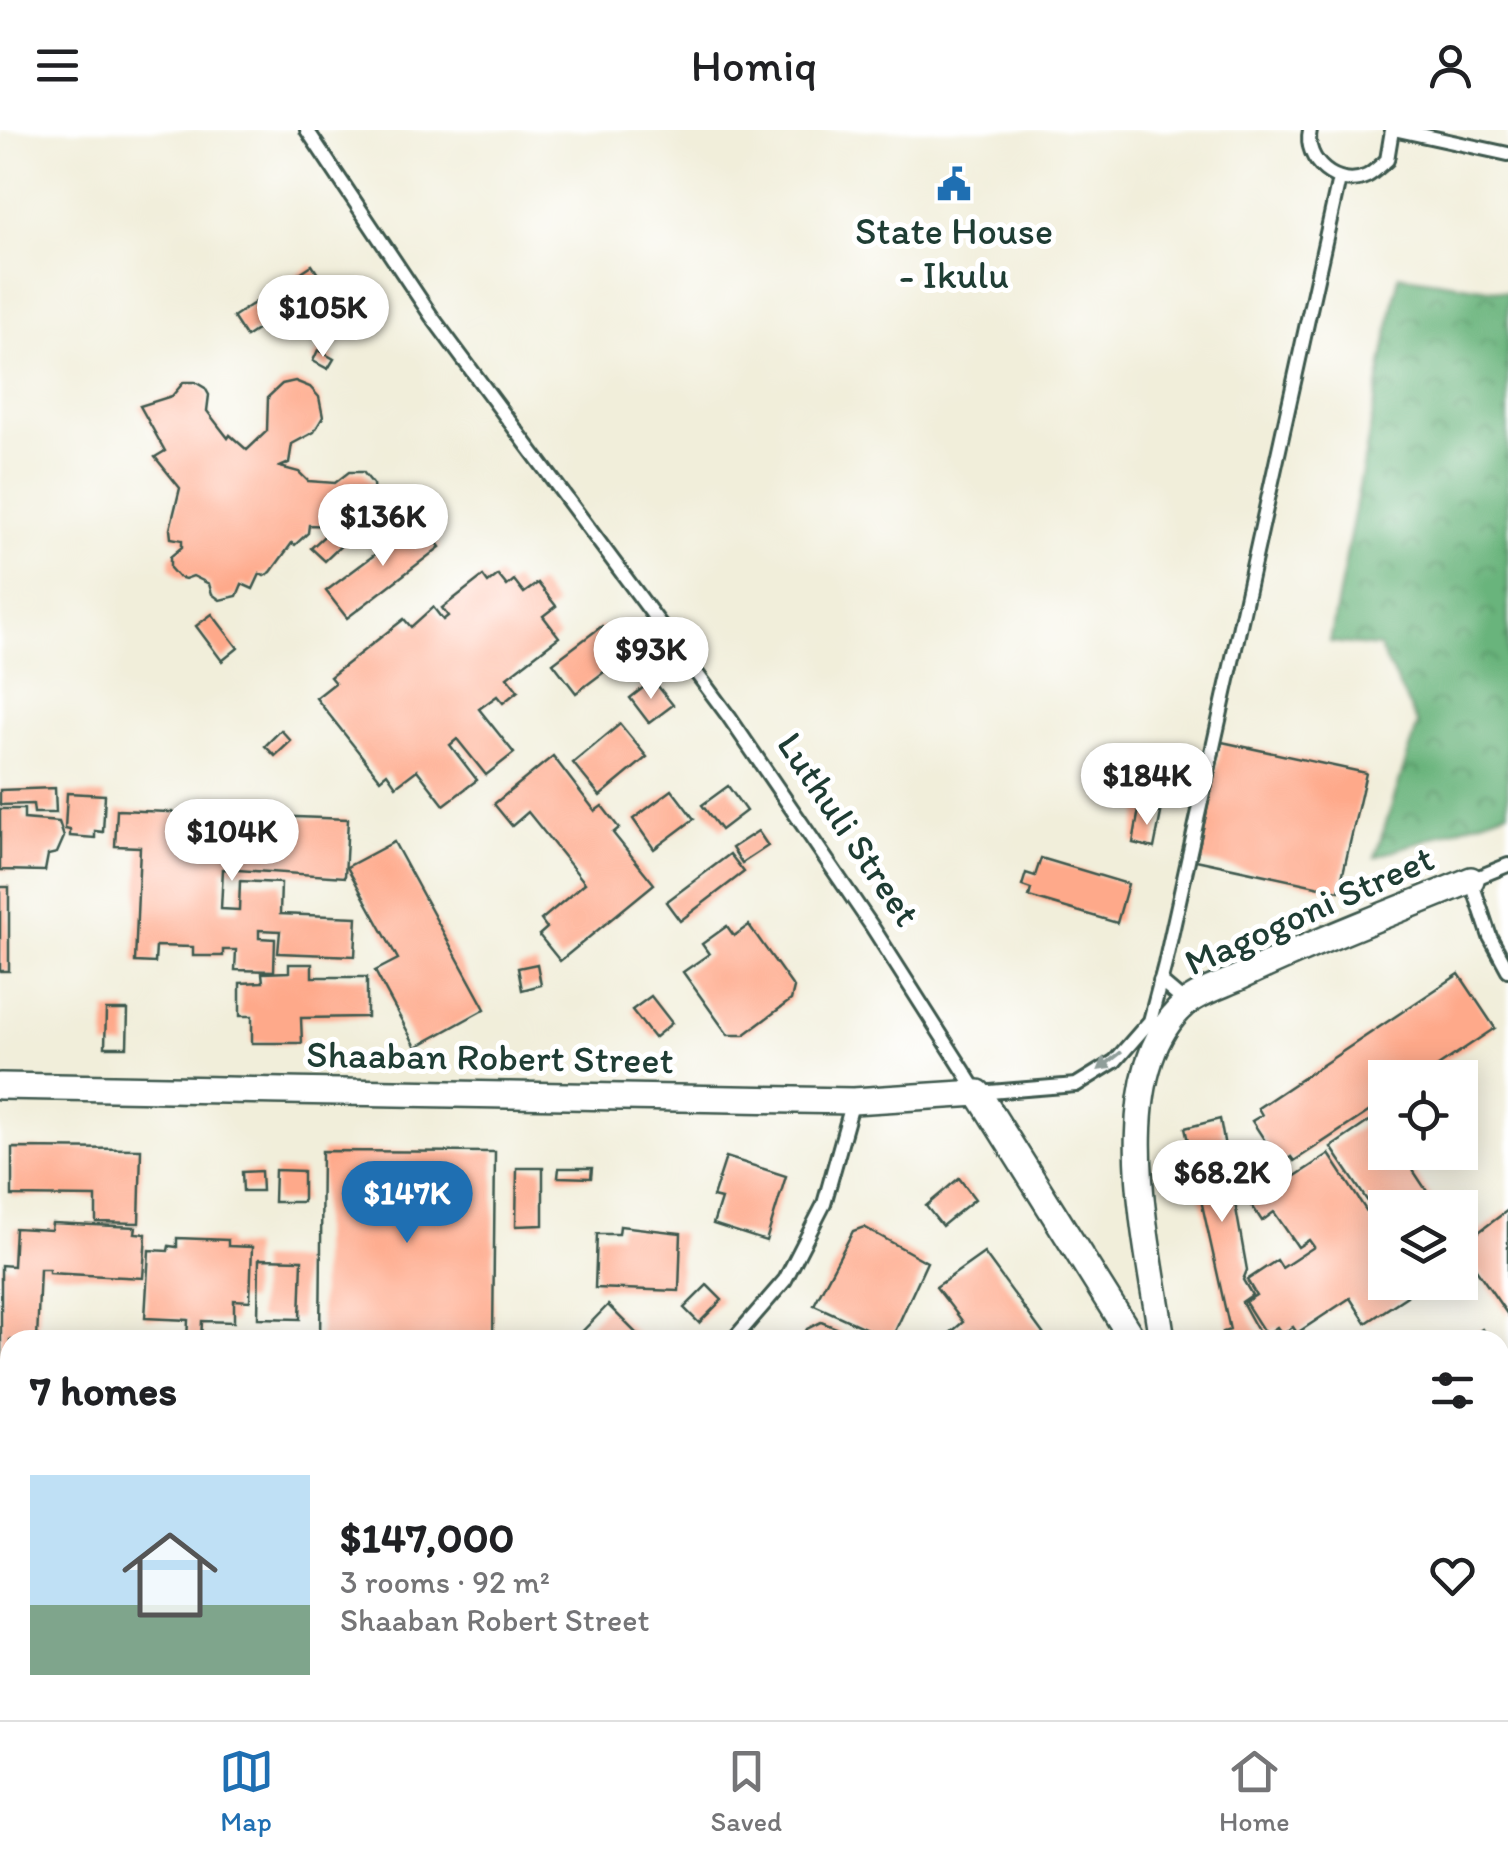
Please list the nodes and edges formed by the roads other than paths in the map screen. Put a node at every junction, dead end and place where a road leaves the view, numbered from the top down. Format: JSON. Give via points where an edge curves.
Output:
{"nodes":[{"id":1,"x":307,"y":130,"type":"edge"},
{"id":2,"x":1310,"y":130,"type":"edge"},
{"id":3,"x":1395,"y":130,"type":"edge"},
{"id":4,"x":1508,"y":154,"type":"edge"},
{"id":5,"x":1338,"y":178,"type":"junction"},
{"id":6,"x":1508,"y":865,"type":"edge"},
{"id":7,"x":1471,"y":880,"type":"junction"},
{"id":8,"x":1508,"y":970,"type":"edge"},
{"id":9,"x":1160,"y":982,"type":"junction"},
{"id":10,"x":1186,"y":1003,"type":"junction"},
{"id":11,"x":1154,"y":1030,"type":"junction"},
{"id":12,"x":0,"y":1086,"type":"edge"},
{"id":13,"x":978,"y":1093,"type":"junction"},
{"id":14,"x":853,"y":1101,"type":"junction"},
{"id":15,"x":742,"y":1330,"type":"edge"},
{"id":16,"x":1127,"y":1330,"type":"edge"},
{"id":17,"x":1161,"y":1330,"type":"edge"}],
"edges":[{"from":1,"to":13,"type":"lane","name":"Luthuli Street","via":[[432,317],[729,717]]},
{"from":2,"to":5,"type":"lane","via":[[1316,164]]},
{"from":3,"to":4,"type":"lane"},
{"from":3,"to":5,"type":"lane","via":[[1387,160],[1366,178]]},
{"from":5,"to":9,"type":"lane"},
{"from":6,"to":7,"type":"lane","name":"Magogoni Street"},
{"from":7,"to":8,"type":"lane"},
{"from":7,"to":10,"type":"street","name":"Magogoni Street"},
{"from":9,"to":10,"type":"lane"},
{"from":9,"to":11,"type":"lane"},
{"from":10,"to":11,"type":"street","name":"Magogoni Street"},
{"from":11,"to":13,"type":"lane","one_way":true,"via":[[1076,1085]]},
{"from":11,"to":17,"type":"street","name":"Magogoni Street","via":[[1138,1125],[1138,1176]]},
{"from":12,"to":14,"type":"street","name":"Shaaban Robert Street"},
{"from":13,"to":14,"type":"street","name":"Shaaban Robert Street"},
{"from":13,"to":16,"type":"street","name":"Luthuli Street"},
{"from":14,"to":15,"type":"lane","via":[[824,1204],[785,1280]]}]}
